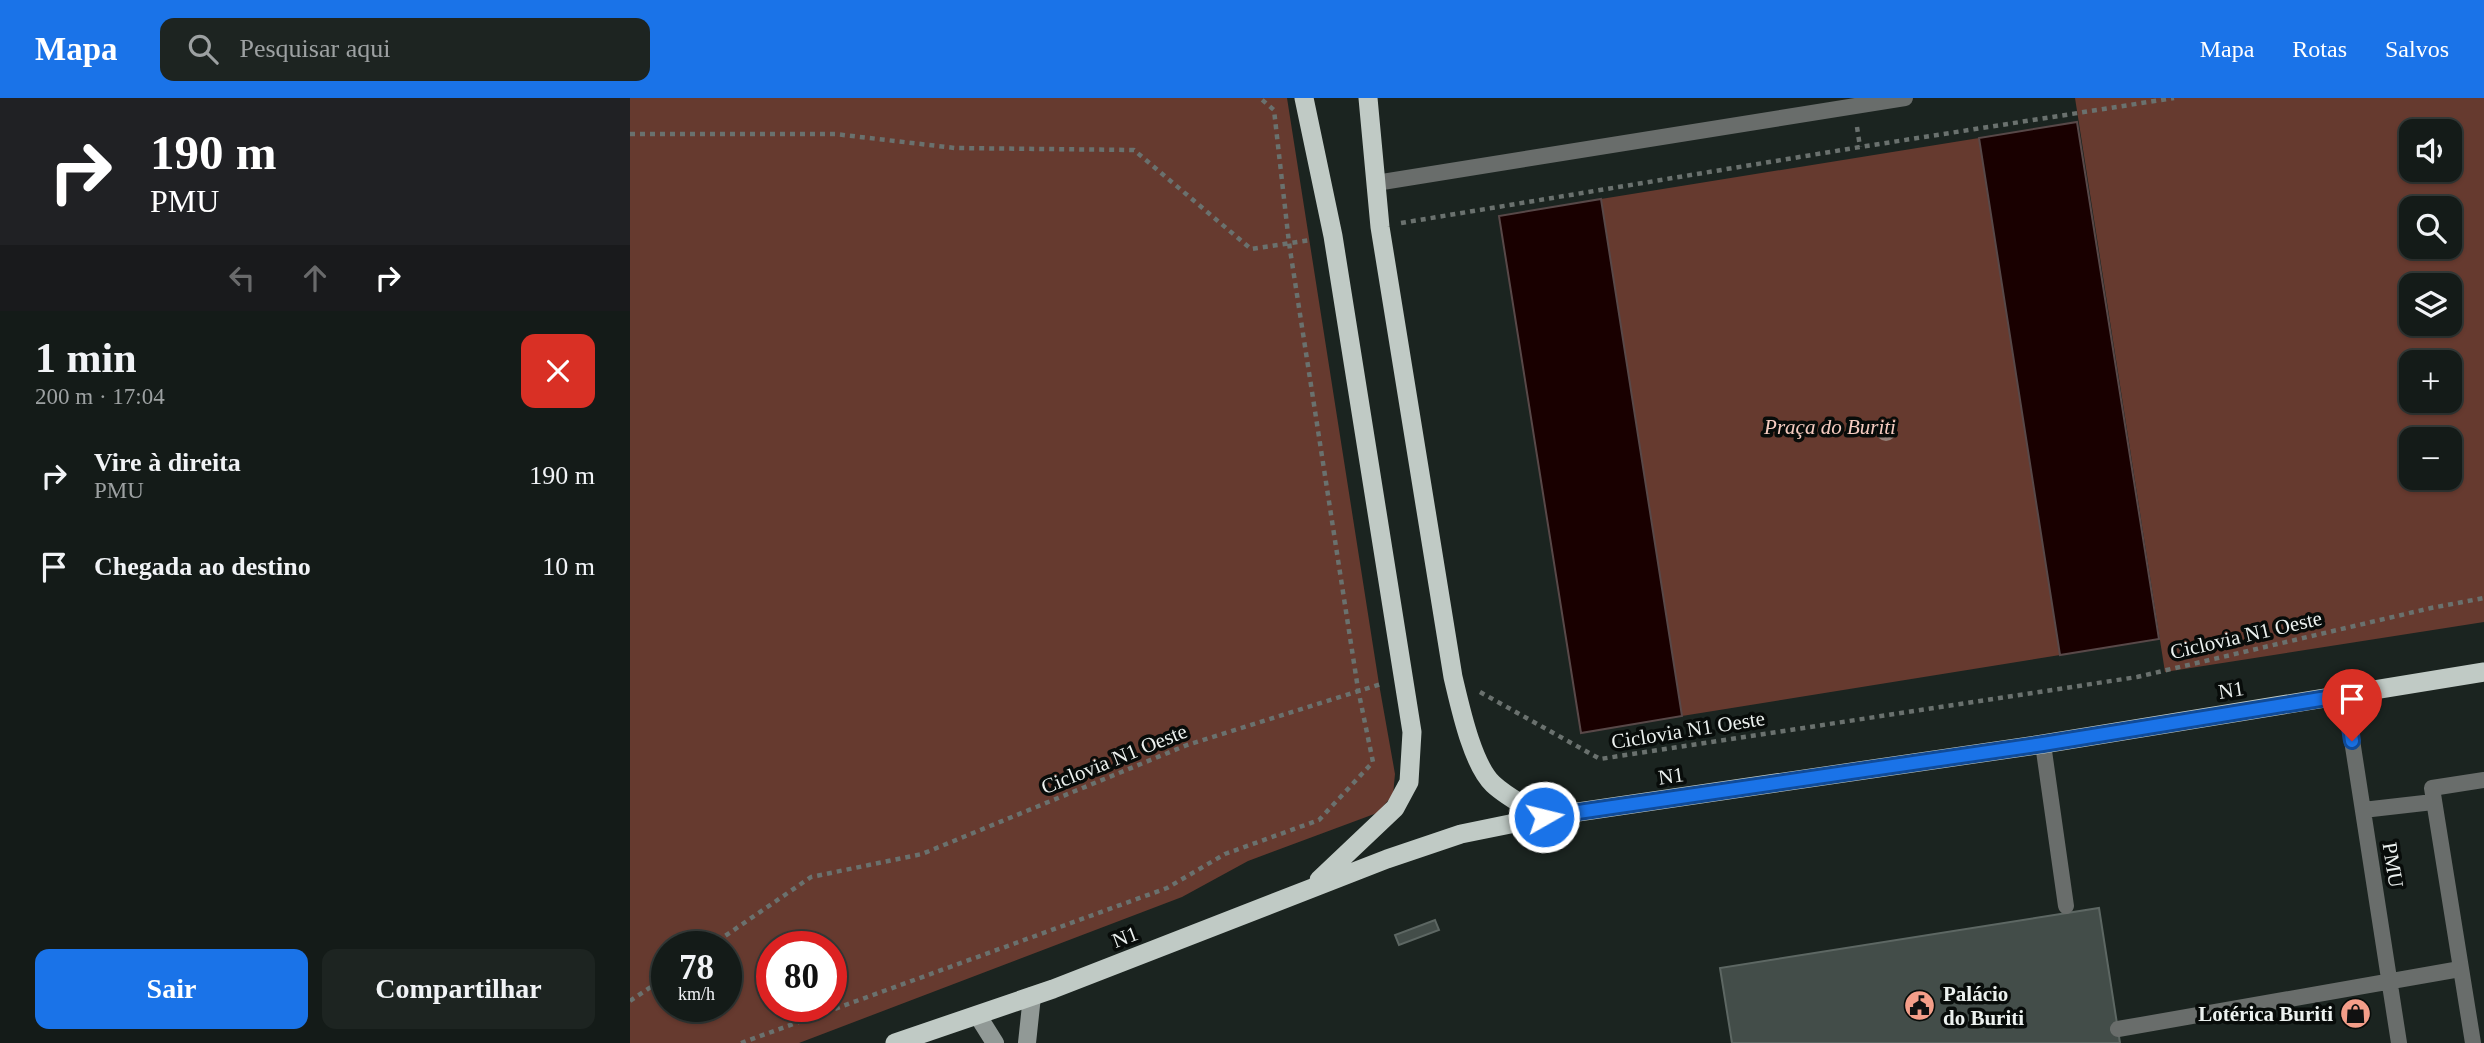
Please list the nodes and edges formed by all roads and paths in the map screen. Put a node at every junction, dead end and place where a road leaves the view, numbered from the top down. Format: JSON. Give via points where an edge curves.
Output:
{"nodes":[{"id":1,"x":1260,"y":98,"type":"edge"},
{"id":2,"x":1304,"y":98,"type":"edge"},
{"id":3,"x":1368,"y":98,"type":"edge"},
{"id":4,"x":1905,"y":98,"type":"edge"},
{"id":5,"x":1811,"y":105,"type":"edge"},
{"id":6,"x":1376,"y":183,"type":"junction"},
{"id":7,"x":2484,"y":598,"type":"edge"},
{"id":8,"x":2484,"y":672,"type":"edge"},
{"id":9,"x":1453,"y":677,"type":"junction"},
{"id":10,"x":1405,"y":681,"type":"junction"},
{"id":11,"x":1358,"y":689,"type":"junction"},
{"id":12,"x":2345,"y":695,"type":"junction"},
{"id":13,"x":2043,"y":744,"type":"junction"},
{"id":14,"x":2484,"y":780,"type":"edge"},
{"id":15,"x":2434,"y":802,"type":"junction"},
{"id":16,"x":2363,"y":810,"type":"junction"},
{"id":17,"x":1544,"y":817,"type":"junction"},
{"id":18,"x":1309,"y":889,"type":"junction"},
{"id":19,"x":2066,"y":906,"type":"dead end"},
{"id":20,"x":732,"y":931,"type":"edge"},
{"id":21,"x":2460,"y":969,"type":"junction"},
{"id":22,"x":2390,"y":981,"type":"junction"},
{"id":23,"x":651,"y":987,"type":"edge"},
{"id":24,"x":1032,"y":996,"type":"junction"},
{"id":25,"x":630,"y":1001,"type":"edge"},
{"id":26,"x":978,"y":1016,"type":"junction"},
{"id":27,"x":2118,"y":1029,"type":"dead end"},
{"id":28,"x":741,"y":1043,"type":"edge"},
{"id":29,"x":895,"y":1043,"type":"edge"},
{"id":30,"x":995,"y":1043,"type":"edge"},
{"id":31,"x":1027,"y":1043,"type":"edge"},
{"id":32,"x":2399,"y":1043,"type":"edge"},
{"id":33,"x":2473,"y":1043,"type":"edge"}],
"edges":[{"from":1,"to":11,"type":"path","via":[[1274,110],[1289,243]]},
{"from":2,"to":10,"type":"highway","via":[[1333,236]]},
{"from":3,"to":6,"type":"highway"},
{"from":4,"to":5,"type":"lane"},
{"from":5,"to":6,"type":"lane"},
{"from":6,"to":9,"type":"highway"},
{"from":7,"to":9,"type":"path","name":"Ciclovia N1 Oeste","via":[[2137,677],[1600,759]]},
{"from":8,"to":12,"type":"highway","name":"N1"},
{"from":9,"to":17,"type":"highway","via":[[1480,765],[1492,783]]},
{"from":10,"to":11,"type":"path","name":"Ciclovia N1 Oeste"},
{"from":10,"to":18,"type":"highway","via":[[1412,733],[1409,782],[1395,808]]},
{"from":11,"to":20,"type":"path","name":"Ciclovia N1 Oeste","via":[[1187,745],[922,854],[811,877]]},
{"from":11,"to":28,"type":"path","via":[[1373,762],[1320,820],[1225,854],[1167,888]]},
{"from":12,"to":13,"type":"highway","name":"N1"},
{"from":12,"to":16,"type":"lane","name":"PMU"},
{"from":13,"to":17,"type":"highway","name":"N1"},
{"from":13,"to":19,"type":"lane"},
{"from":14,"to":15,"type":"lane","via":[[2432,788]]},
{"from":15,"to":16,"type":"lane"},
{"from":15,"to":21,"type":"lane"},
{"from":16,"to":22,"type":"lane","name":"PMU"},
{"from":17,"to":18,"type":"highway","name":"N1","via":[[1461,834]]},
{"from":18,"to":24,"type":"highway","name":"N1"},
{"from":21,"to":22,"type":"lane"},
{"from":21,"to":33,"type":"lane"},
{"from":22,"to":27,"type":"lane"},
{"from":22,"to":32,"type":"lane","name":"PMU"},
{"from":23,"to":25,"type":"path"},
{"from":24,"to":26,"type":"highway","name":"N1"},
{"from":24,"to":31,"type":"main road"},
{"from":26,"to":29,"type":"highway","name":"N1"},
{"from":26,"to":30,"type":"main road"}]}
